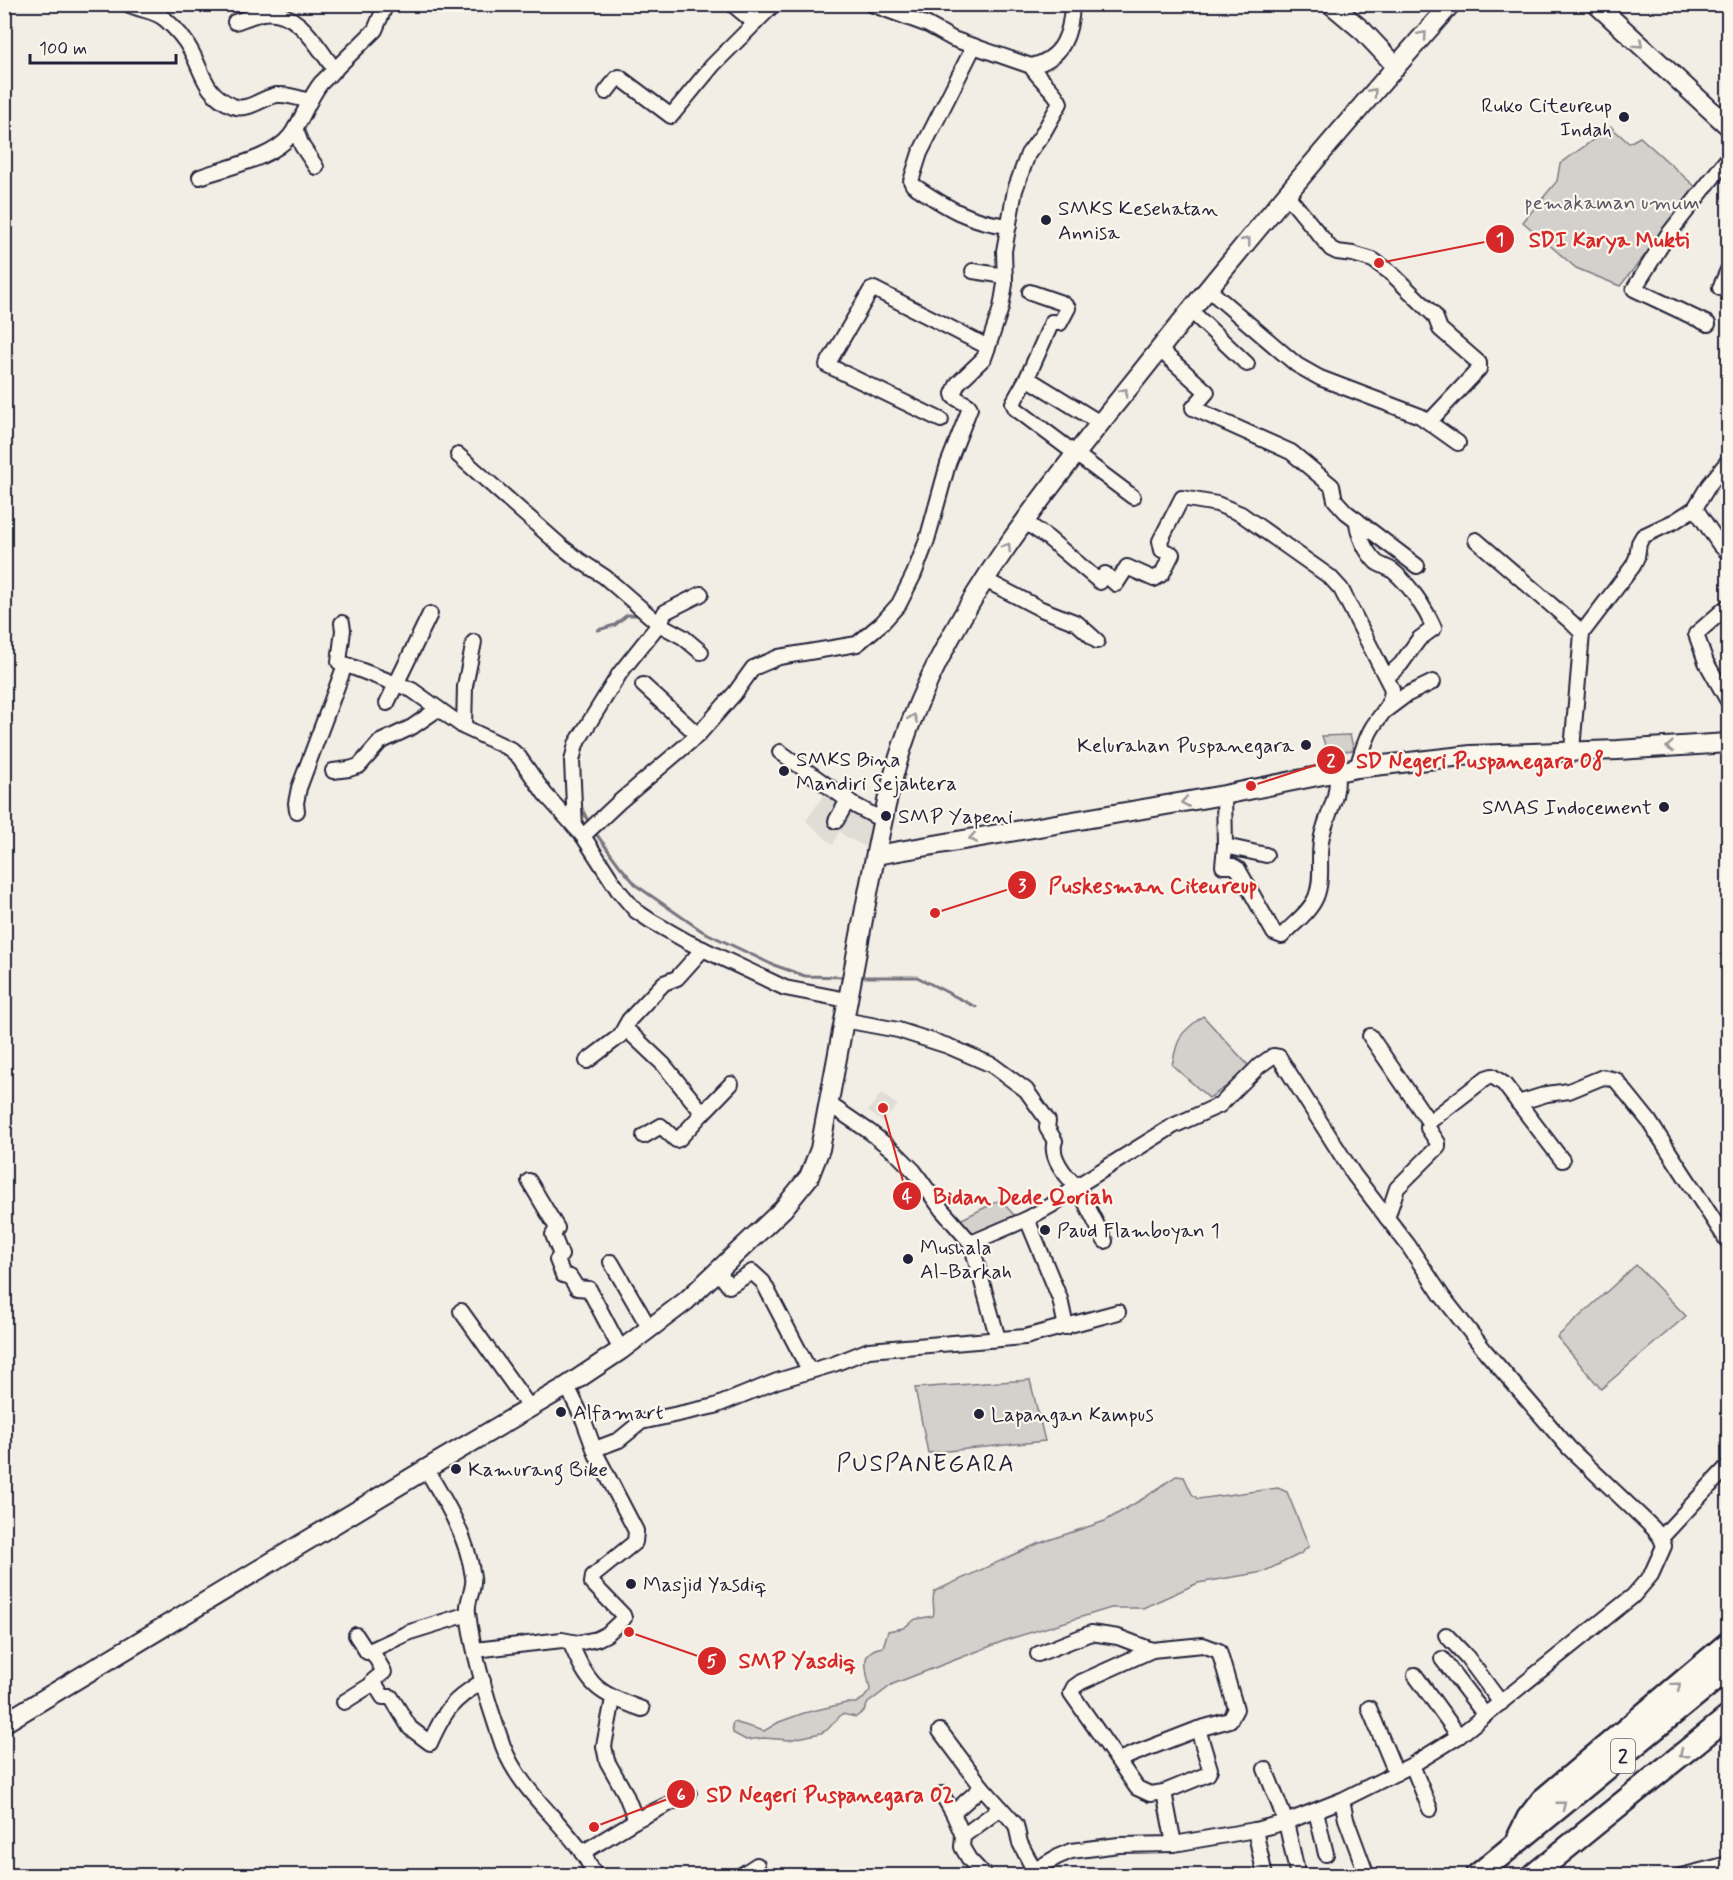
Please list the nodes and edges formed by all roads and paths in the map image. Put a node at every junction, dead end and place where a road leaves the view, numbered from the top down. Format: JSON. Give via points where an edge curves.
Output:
{"nodes":[{"id":1,"x":128,"y":4,"type":"edge"},
{"id":2,"x":386,"y":4,"type":"edge"},
{"id":3,"x":732,"y":4,"type":"edge"},
{"id":4,"x":774,"y":4,"type":"edge"},
{"id":5,"x":871,"y":4,"type":"edge"},
{"id":6,"x":1072,"y":4,"type":"edge"},
{"id":7,"x":1331,"y":4,"type":"edge"},
{"id":8,"x":1451,"y":4,"type":"edge"},
{"id":9,"x":1596,"y":4,"type":"edge"},
{"id":10,"x":236,"y":22,"type":"dead end"},
{"id":11,"x":755,"y":23,"type":"junction"},
{"id":12,"x":974,"y":46,"type":"junction"},
{"id":13,"x":1030,"y":66,"type":"junction"},
{"id":14,"x":1396,"y":66,"type":"junction"},
{"id":15,"x":335,"y":70,"type":"junction"},
{"id":16,"x":606,"y":93,"type":"dead end"},
{"id":17,"x":309,"y":101,"type":"junction"},
{"id":18,"x":1728,"y":126,"type":"edge"},
{"id":19,"x":295,"y":128,"type":"junction"},
{"id":20,"x":1728,"y":158,"type":"edge"},
{"id":21,"x":316,"y":167,"type":"dead end"},
{"id":22,"x":200,"y":177,"type":"dead end"},
{"id":23,"x":1286,"y":194,"type":"junction"},
{"id":24,"x":1009,"y":226,"type":"junction"},
{"id":25,"x":1728,"y":270,"type":"edge"},
{"id":26,"x":973,"y":271,"type":"dead end"},
{"id":27,"x":1005,"y":276,"type":"junction"},
{"id":28,"x":1720,"y":288,"type":"dead end"},
{"id":29,"x":1208,"y":289,"type":"junction"},
{"id":30,"x":1030,"y":292,"type":"dead end"},
{"id":31,"x":1190,"y":310,"type":"junction"},
{"id":32,"x":1708,"y":324,"type":"dead end"},
{"id":33,"x":988,"y":346,"type":"junction"},
{"id":34,"x":1159,"y":349,"type":"junction"},
{"id":35,"x":1247,"y":364,"type":"dead end"},
{"id":36,"x":1027,"y":378,"type":"junction"},
{"id":37,"x":941,"y":420,"type":"dead end"},
{"id":38,"x":1430,"y":421,"type":"junction"},
{"id":39,"x":1100,"y":423,"type":"junction"},
{"id":40,"x":1458,"y":442,"type":"dead end"},
{"id":41,"x":1075,"y":454,"type":"junction"},
{"id":42,"x":458,"y":455,"type":"dead end"},
{"id":43,"x":1728,"y":460,"type":"edge"},
{"id":44,"x":1133,"y":497,"type":"dead end"},
{"id":45,"x":1695,"y":508,"type":"junction"},
{"id":46,"x":1357,"y":520,"type":"junction"},
{"id":47,"x":1024,"y":521,"type":"junction"},
{"id":48,"x":1476,"y":540,"type":"dead end"},
{"id":49,"x":1728,"y":553,"type":"edge"},
{"id":50,"x":1417,"y":566,"type":"dead end"},
{"id":51,"x":985,"y":580,"type":"junction"},
{"id":52,"x":700,"y":594,"type":"dead end"},
{"id":53,"x":1728,"y":606,"type":"edge"},
{"id":54,"x":429,"y":614,"type":"dead end"},
{"id":55,"x":342,"y":623,"type":"dead end"},
{"id":56,"x":659,"y":624,"type":"junction"},
{"id":57,"x":1582,"y":633,"type":"junction"},
{"id":58,"x":1097,"y":641,"type":"dead end"},
{"id":59,"x":474,"y":642,"type":"dead end"},
{"id":60,"x":701,"y":652,"type":"dead end"},
{"id":61,"x":345,"y":665,"type":"junction"},
{"id":62,"x":1387,"y":677,"type":"junction"},
{"id":63,"x":1433,"y":681,"type":"dead end"},
{"id":64,"x":398,"y":684,"type":"junction"},
{"id":65,"x":643,"y":685,"type":"dead end"},
{"id":66,"x":1728,"y":701,"type":"edge"},
{"id":67,"x":387,"y":703,"type":"dead end"},
{"id":68,"x":438,"y":709,"type":"junction"},
{"id":69,"x":1384,"y":711,"type":"junction"},
{"id":70,"x":464,"y":727,"type":"junction"},
{"id":71,"x":698,"y":735,"type":"junction"},
{"id":72,"x":1728,"y":743,"type":"edge"},
{"id":73,"x":1572,"y":750,"type":"junction"},
{"id":74,"x":780,"y":752,"type":"dead end"},
{"id":75,"x":1357,"y":768,"type":"junction"},
{"id":76,"x":333,"y":771,"type":"dead end"},
{"id":77,"x":1337,"y":773,"type":"junction"},
{"id":78,"x":1224,"y":795,"type":"junction"},
{"id":79,"x":848,"y":800,"type":"junction"},
{"id":80,"x":297,"y":811,"type":"dead end"},
{"id":81,"x":882,"y":820,"type":"junction"},
{"id":82,"x":836,"y":821,"type":"dead end"},
{"id":83,"x":585,"y":831,"type":"junction"},
{"id":84,"x":1224,"y":846,"type":"junction"},
{"id":85,"x":876,"y":855,"type":"junction"},
{"id":86,"x":1266,"y":855,"type":"dead end"},
{"id":87,"x":703,"y":949,"type":"junction"},
{"id":88,"x":848,"y":997,"type":"junction"},
{"id":89,"x":844,"y":1020,"type":"junction"},
{"id":90,"x":626,"y":1028,"type":"junction"},
{"id":91,"x":1370,"y":1036,"type":"dead end"},
{"id":92,"x":587,"y":1061,"type":"dead end"},
{"id":93,"x":731,"y":1084,"type":"dead end"},
{"id":94,"x":1518,"y":1103,"type":"junction"},
{"id":95,"x":829,"y":1104,"type":"junction"},
{"id":96,"x":702,"y":1114,"type":"junction"},
{"id":97,"x":1429,"y":1122,"type":"junction"},
{"id":98,"x":644,"y":1136,"type":"dead end"},
{"id":99,"x":1562,"y":1160,"type":"dead end"},
{"id":100,"x":529,"y":1181,"type":"dead end"},
{"id":101,"x":1077,"y":1186,"type":"junction"},
{"id":102,"x":1387,"y":1218,"type":"junction"},
{"id":103,"x":1027,"y":1219,"type":"junction"},
{"id":104,"x":1105,"y":1241,"type":"dead end"},
{"id":105,"x":1728,"y":1242,"type":"edge"},
{"id":106,"x":971,"y":1243,"type":"junction"},
{"id":107,"x":611,"y":1262,"type":"dead end"},
{"id":108,"x":720,"y":1270,"type":"junction"},
{"id":109,"x":461,"y":1311,"type":"dead end"},
{"id":110,"x":1118,"y":1312,"type":"dead end"},
{"id":111,"x":1066,"y":1327,"type":"junction"},
{"id":112,"x":650,"y":1329,"type":"junction"},
{"id":113,"x":998,"y":1339,"type":"junction"},
{"id":114,"x":621,"y":1350,"type":"junction"},
{"id":115,"x":809,"y":1370,"type":"junction"},
{"id":116,"x":567,"y":1386,"type":"junction"},
{"id":117,"x":530,"y":1408,"type":"junction"},
{"id":118,"x":595,"y":1449,"type":"junction"},
{"id":119,"x":1728,"y":1466,"type":"edge"},
{"id":120,"x":426,"y":1469,"type":"junction"},
{"id":121,"x":1661,"y":1538,"type":"junction"},
{"id":122,"x":468,"y":1614,"type":"junction"},
{"id":123,"x":356,"y":1635,"type":"dead end"},
{"id":124,"x":1446,"y":1635,"type":"dead end"},
{"id":125,"x":570,"y":1642,"type":"junction"},
{"id":126,"x":1728,"y":1643,"type":"edge"},
{"id":127,"x":475,"y":1650,"type":"junction"},
{"id":128,"x":1152,"y":1650,"type":"junction"},
{"id":129,"x":372,"y":1651,"type":"junction"},
{"id":130,"x":1038,"y":1654,"type":"dead end"},
{"id":131,"x":1442,"y":1659,"type":"dead end"},
{"id":132,"x":1728,"y":1670,"type":"edge"},
{"id":133,"x":1415,"y":1675,"type":"dead end"},
{"id":134,"x":483,"y":1681,"type":"junction"},
{"id":135,"x":374,"y":1683,"type":"junction"},
{"id":136,"x":613,"y":1699,"type":"junction"},
{"id":137,"x":344,"y":1702,"type":"dead end"},
{"id":138,"x":1501,"y":1703,"type":"junction"},
{"id":139,"x":1369,"y":1708,"type":"dead end"},
{"id":140,"x":642,"y":1709,"type":"dead end"},
{"id":141,"x":1485,"y":1715,"type":"junction"},
{"id":142,"x":1728,"y":1718,"type":"edge"},
{"id":143,"x":4,"y":1723,"type":"edge"},
{"id":144,"x":1198,"y":1730,"type":"junction"},
{"id":145,"x":940,"y":1731,"type":"dead end"},
{"id":146,"x":1459,"y":1736,"type":"junction"},
{"id":147,"x":1118,"y":1760,"type":"junction"},
{"id":148,"x":1412,"y":1765,"type":"junction"},
{"id":149,"x":1265,"y":1769,"type":"dead end"},
{"id":150,"x":1396,"y":1773,"type":"junction"},
{"id":151,"x":982,"y":1787,"type":"junction"},
{"id":152,"x":1164,"y":1792,"type":"junction"},
{"id":153,"x":689,"y":1794,"type":"dead end"},
{"id":154,"x":942,"y":1794,"type":"dead end"},
{"id":155,"x":1342,"y":1800,"type":"junction"},
{"id":156,"x":1001,"y":1808,"type":"junction"},
{"id":157,"x":1430,"y":1809,"type":"dead end"},
{"id":158,"x":1316,"y":1811,"type":"junction"},
{"id":159,"x":952,"y":1813,"type":"junction"},
{"id":160,"x":636,"y":1820,"type":"junction"},
{"id":161,"x":1286,"y":1822,"type":"junction"},
{"id":162,"x":1255,"y":1830,"type":"junction"},
{"id":163,"x":963,"y":1836,"type":"junction"},
{"id":164,"x":1517,"y":1842,"type":"junction"},
{"id":165,"x":1174,"y":1844,"type":"junction"},
{"id":166,"x":582,"y":1852,"type":"junction"},
{"id":167,"x":1326,"y":1854,"type":"dead end"},
{"id":168,"x":757,"y":1866,"type":"dead end"},
{"id":169,"x":1724,"y":1868,"type":"edge"},
{"id":170,"x":1029,"y":1873,"type":"edge"},
{"id":171,"x":595,"y":1875,"type":"edge"},
{"id":172,"x":740,"y":1875,"type":"edge"},
{"id":173,"x":985,"y":1875,"type":"edge"},
{"id":174,"x":1265,"y":1875,"type":"edge"},
{"id":175,"x":1298,"y":1875,"type":"edge"},
{"id":176,"x":1367,"y":1875,"type":"edge"},
{"id":177,"x":1476,"y":1875,"type":"edge"},
{"id":178,"x":1532,"y":1875,"type":"edge"},
{"id":179,"x":1681,"y":1875,"type":"edge"}],
"edges":[{"from":1,"to":17,"type":"street","via":[[165,19],[190,49],[209,90],[234,106],[242,108],[276,95]]},
{"from":2,"to":15,"type":"street","via":[[375,30]]},
{"from":3,"to":11,"type":"street"},
{"from":4,"to":11,"type":"street"},
{"from":5,"to":12,"type":"street"},
{"from":6,"to":13,"type":"street","via":[[1067,38],[1052,57]]},
{"from":7,"to":14,"type":"main road"},
{"from":14,"to":8,"type":"main road","one_way":true},
{"from":9,"to":18,"type":"main road","one_way":true},
{"from":10,"to":15,"type":"street","via":[[262,13],[285,16],[302,27]]},
{"from":11,"to":16,"type":"street","via":[[713,65],[671,116],[619,77]]},
{"from":12,"to":13,"type":"street"},
{"from":12,"to":24,"type":"street","via":[[920,153],[911,181],[952,211],[981,222]]},
{"from":13,"to":24,"type":"street","via":[[1057,95],[1059,103],[1021,169]]},
{"from":23,"to":14,"type":"main road","one_way":true},
{"from":15,"to":17,"type":"street"},
{"from":17,"to":19,"type":"street"},
{"from":19,"to":21,"type":"street"},
{"from":19,"to":22,"type":"street","via":[[273,150]]},
{"from":20,"to":32,"type":"street","via":[[1667,236],[1634,289]]},
{"from":29,"to":23,"type":"main road","one_way":true},
{"from":23,"to":38,"type":"street","via":[[1331,249],[1373,260],[1391,273],[1435,316],[1440,329],[1479,363],[1479,369]]},
{"from":24,"to":27,"type":"street"},
{"from":25,"to":28,"type":"street"},
{"from":26,"to":27,"type":"street"},
{"from":27,"to":33,"type":"street","via":[[1001,308]]},
{"from":29,"to":31,"type":"main road"},
{"from":29,"to":38,"type":"street","via":[[1297,365],[1320,378]]},
{"from":30,"to":36,"type":"street","via":[[1068,308],[1060,323],[1052,322]]},
{"from":31,"to":34,"type":"main road"},
{"from":31,"to":35,"type":"street"},
{"from":33,"to":37,"type":"street","via":[[871,290],[827,365]]},
{"from":33,"to":71,"type":"street","via":[[984,358],[952,394],[970,408],[948,464],[927,540],[899,604],[857,644],[779,657],[753,668]]},
{"from":39,"to":34,"type":"main road","one_way":true},
{"from":34,"to":46,"type":"street","via":[[1207,392],[1193,408],[1291,452],[1332,486],[1335,500]]},
{"from":36,"to":39,"type":"street"},
{"from":36,"to":41,"type":"street","via":[[1013,403],[1016,409]]},
{"from":38,"to":40,"type":"street"},
{"from":39,"to":41,"type":"main road"},
{"from":41,"to":44,"type":"street"},
{"from":41,"to":47,"type":"main road"},
{"from":42,"to":56,"type":"street","via":[[562,547],[605,577]]},
{"from":43,"to":45,"type":"street"},
{"from":45,"to":49,"type":"street"},
{"from":45,"to":57,"type":"street","via":[[1640,539],[1633,566]]},
{"from":46,"to":50,"type":"street"},
{"from":46,"to":62,"type":"street","via":[[1366,548],[1377,563],[1392,570],[1409,589],[1434,628],[1419,639]]},
{"from":51,"to":47,"type":"main road","one_way":true},
{"from":47,"to":62,"type":"street","via":[[1100,582],[1105,574],[1116,584],[1127,567],[1154,579],[1162,574],[1172,554],[1162,550],[1160,541],[1182,498],[1230,509],[1318,567],[1341,589]]},
{"from":48,"to":57,"type":"street"},
{"from":51,"to":58,"type":"street","via":[[1077,623]]},
{"from":81,"to":51,"type":"main road","one_way":true,"via":[[895,769],[923,692]]},
{"from":52,"to":56,"type":"street","via":[[669,609]]},
{"from":53,"to":66,"type":"street","via":[[1696,634],[1706,662]]},
{"from":54,"to":64,"type":"street"},
{"from":55,"to":61,"type":"street","via":[[339,659]]},
{"from":56,"to":60,"type":"street"},
{"from":56,"to":83,"type":"street","via":[[620,673],[576,744],[572,761]]},
{"from":57,"to":73,"type":"street"},
{"from":59,"to":70,"type":"street","via":[[465,686]]},
{"from":61,"to":64,"type":"street"},
{"from":61,"to":80,"type":"street","via":[[299,788]]},
{"from":62,"to":69,"type":"street","via":[[1392,696]]},
{"from":63,"to":69,"type":"street"},
{"from":64,"to":67,"type":"street"},
{"from":64,"to":68,"type":"street"},
{"from":65,"to":71,"type":"street"},
{"from":68,"to":70,"type":"street"},
{"from":68,"to":76,"type":"street","via":[[380,742],[359,766]]},
{"from":69,"to":75,"type":"street","via":[[1371,729]]},
{"from":70,"to":83,"type":"street","via":[[519,757],[545,794]]},
{"from":71,"to":83,"type":"street"},
{"from":72,"to":73,"type":"main road","one_way":true},
{"from":73,"to":75,"type":"main road","via":[[1471,754]]},
{"from":74,"to":79,"type":"street"},
{"from":75,"to":77,"type":"main road"},
{"from":77,"to":78,"type":"main road"},
{"from":77,"to":84,"type":"street","via":[[1335,800],[1324,831],[1316,898],[1280,936],[1274,933],[1238,869],[1223,866]]},
{"from":78,"to":84,"type":"street"},
{"from":78,"to":85,"type":"main road","one_way":true},
{"from":79,"to":81,"type":"street"},
{"from":79,"to":82,"type":"street"},
{"from":81,"to":85,"type":"main road"},
{"from":83,"to":87,"type":"street","via":[[618,890],[636,911]]},
{"from":84,"to":86,"type":"street"},
{"from":85,"to":88,"type":"main road"},
{"from":87,"to":88,"type":"street","via":[[784,988]]},
{"from":87,"to":90,"type":"street","via":[[677,978],[664,983]]},
{"from":88,"to":89,"type":"main road"},
{"from":89,"to":95,"type":"main road"},
{"from":89,"to":101,"type":"street","via":[[898,1030],[992,1065],[1026,1090],[1048,1121],[1056,1157]]},
{"from":90,"to":92,"type":"street"},
{"from":90,"to":96,"type":"street","via":[[663,1064]]},
{"from":91,"to":97,"type":"street"},
{"from":93,"to":96,"type":"street"},
{"from":94,"to":97,"type":"street","via":[[1504,1084],[1492,1076]]},
{"from":94,"to":99,"type":"street"},
{"from":94,"to":105,"type":"street","via":[[1569,1091],[1603,1077],[1616,1080],[1649,1121]]},
{"from":95,"to":106,"type":"street","via":[[896,1153]]},
{"from":95,"to":108,"type":"main road","via":[[820,1149],[809,1177],[783,1209]]},
{"from":96,"to":98,"type":"street","via":[[679,1139],[661,1126]]},
{"from":97,"to":102,"type":"street","via":[[1438,1147],[1397,1188]]},
{"from":100,"to":114,"type":"street","via":[[557,1228],[553,1235],[563,1275],[570,1277],[577,1288],[589,1289]]},
{"from":101,"to":102,"type":"street","via":[[1173,1126],[1220,1105],[1259,1066],[1276,1056]]},
{"from":101,"to":103,"type":"street"},
{"from":101,"to":104,"type":"street"},
{"from":102,"to":121,"type":"street","via":[[1442,1296],[1538,1413]]},
{"from":103,"to":106,"type":"street"},
{"from":103,"to":111,"type":"street","via":[[1060,1299]]},
{"from":106,"to":113,"type":"street"},
{"from":107,"to":112,"type":"street"},
{"from":108,"to":112,"type":"main road"},
{"from":108,"to":115,"type":"street","via":[[729,1286],[750,1272],[759,1278]]},
{"from":109,"to":117,"type":"street"},
{"from":110,"to":111,"type":"street"},
{"from":111,"to":113,"type":"street"},
{"from":112,"to":114,"type":"main road"},
{"from":113,"to":115,"type":"street","via":[[869,1350]]},
{"from":114,"to":116,"type":"main road"},
{"from":115,"to":118,"type":"street","via":[[715,1406],[641,1422],[619,1440]]},
{"from":116,"to":117,"type":"main road"},
{"from":116,"to":118,"type":"street"},
{"from":117,"to":120,"type":"main road"},
{"from":118,"to":125,"type":"street","via":[[636,1538],[592,1580],[624,1621],[597,1639]]},
{"from":119,"to":121,"type":"street"},
{"from":120,"to":122,"type":"street","via":[[444,1499],[468,1556],[473,1584]]},
{"from":120,"to":143,"type":"main road"},
{"from":121,"to":138,"type":"street","via":[[1664,1550],[1641,1588]]},
{"from":122,"to":127,"type":"street"},
{"from":122,"to":129,"type":"street","via":[[410,1632]]},
{"from":123,"to":129,"type":"street","via":[[366,1651]]},
{"from":124,"to":138,"type":"street"},
{"from":125,"to":127,"type":"street"},
{"from":125,"to":136,"type":"street","via":[[589,1681]]},
{"from":164,"to":126,"type":"highway","one_way":true,"via":[[1542,1800]]},
{"from":127,"to":134,"type":"street"},
{"from":128,"to":130,"type":"street","via":[[1118,1637],[1091,1633]]},
{"from":128,"to":144,"type":"street","via":[[1203,1645],[1217,1649],[1221,1655],[1236,1709],[1230,1720]]},
{"from":128,"to":147,"type":"street","via":[[1081,1682],[1071,1693]]},
{"from":129,"to":135,"type":"street","via":[[384,1672]]},
{"from":131,"to":141,"type":"street"},
{"from":164,"to":132,"type":"highway","number":"2","one_way":true},
{"from":133,"to":146,"type":"street"},
{"from":134,"to":135,"type":"street","via":[[452,1703],[430,1743],[410,1728],[390,1697],[383,1696]]},
{"from":134,"to":166,"type":"street","via":[[503,1746],[516,1772]]},
{"from":135,"to":137,"type":"street"},
{"from":136,"to":140,"type":"street"},
{"from":136,"to":160,"type":"street","via":[[604,1746],[607,1761]]},
{"from":138,"to":141,"type":"street"},
{"from":139,"to":150,"type":"street"},
{"from":141,"to":146,"type":"street"},
{"from":142,"to":178,"type":"highway","number":"2","one_way":true},
{"from":144,"to":147,"type":"street"},
{"from":144,"to":152,"type":"street","via":[[1208,1774]]},
{"from":145,"to":151,"type":"street"},
{"from":146,"to":148,"type":"street"},
{"from":147,"to":152,"type":"street","via":[[1137,1788],[1150,1794]]},
{"from":148,"to":150,"type":"street"},
{"from":148,"to":157,"type":"street"},
{"from":149,"to":161,"type":"street"},
{"from":150,"to":155,"type":"street"},
{"from":151,"to":156,"type":"street"},
{"from":151,"to":159,"type":"street"},
{"from":152,"to":165,"type":"street"},
{"from":153,"to":160,"type":"street"},
{"from":154,"to":159,"type":"street"},
{"from":155,"to":158,"type":"street"},
{"from":155,"to":176,"type":"street"},
{"from":156,"to":163,"type":"street"},
{"from":156,"to":170,"type":"street","via":[[1016,1825]]},
{"from":158,"to":161,"type":"street"},
{"from":158,"to":167,"type":"street"},
{"from":159,"to":163,"type":"street"},
{"from":160,"to":166,"type":"street"},
{"from":161,"to":162,"type":"street"},
{"from":161,"to":175,"type":"street"},
{"from":162,"to":165,"type":"street"},
{"from":162,"to":174,"type":"street"},
{"from":163,"to":173,"type":"street","via":[[962,1847]]},
{"from":164,"to":177,"type":"highway","number":"2"},
{"from":165,"to":170,"type":"street","via":[[1086,1848],[1057,1857]]},
{"from":166,"to":171,"type":"street"},
{"from":168,"to":172,"type":"street"},
{"from":169,"to":179,"type":"street"}]}
